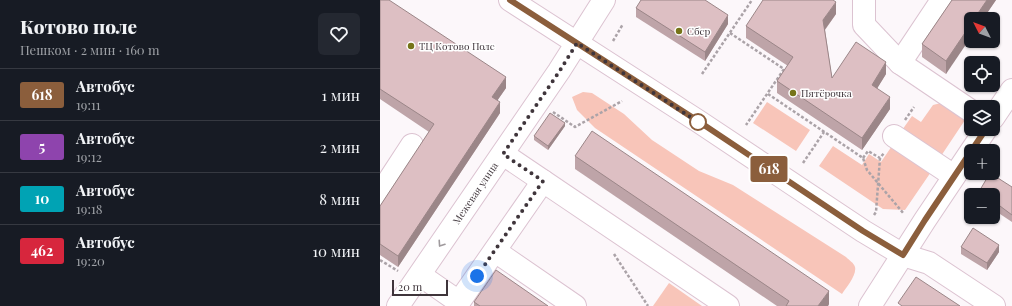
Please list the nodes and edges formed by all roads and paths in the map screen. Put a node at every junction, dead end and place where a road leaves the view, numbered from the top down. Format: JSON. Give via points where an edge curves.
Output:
{"nodes":[{"id":1,"x":510,"y":0,"type":"edge"},
{"id":2,"x":604,"y":0,"type":"edge"},
{"id":3,"x":752,"y":0,"type":"edge"},
{"id":4,"x":864,"y":0,"type":"edge"},
{"id":5,"x":942,"y":0,"type":"edge"},
{"id":6,"x":623,"y":24,"type":"dead end"},
{"id":7,"x":730,"y":32,"type":"junction"},
{"id":8,"x":613,"y":41,"type":"dead end"},
{"id":9,"x":577,"y":43,"type":"junction"},
{"id":10,"x":900,"y":63,"type":"junction"},
{"id":11,"x":702,"y":74,"type":"dead end"},
{"id":12,"x":1012,"y":90,"type":"edge"},
{"id":13,"x":768,"y":94,"type":"junction"},
{"id":14,"x":622,"y":101,"type":"dead end"},
{"id":15,"x":964,"y":106,"type":"edge"},
{"id":16,"x":1000,"y":108,"type":"edge"},
{"id":17,"x":548,"y":109,"type":"dead end"},
{"id":18,"x":746,"y":125,"type":"dead end"},
{"id":19,"x":824,"y":132,"type":"junction"},
{"id":20,"x":894,"y":136,"type":"dead end"},
{"id":21,"x":981,"y":136,"type":"edge"},
{"id":22,"x":412,"y":145,"type":"dead end"},
{"id":23,"x":503,"y":154,"type":"junction"},
{"id":24,"x":880,"y":158,"type":"dead end"},
{"id":25,"x":803,"y":163,"type":"dead end"},
{"id":26,"x":954,"y":176,"type":"junction"},
{"id":27,"x":543,"y":181,"type":"junction"},
{"id":28,"x":878,"y":183,"type":"junction"},
{"id":29,"x":380,"y":194,"type":"edge"},
{"id":30,"x":876,"y":212,"type":"dead end"},
{"id":31,"x":904,"y":214,"type":"dead end"},
{"id":32,"x":495,"y":251,"type":"junction"},
{"id":33,"x":614,"y":253,"type":"dead end"},
{"id":34,"x":903,"y":255,"type":"junction"},
{"id":35,"x":420,"y":275,"type":"junction"},
{"id":36,"x":643,"y":299,"type":"junction"},
{"id":37,"x":398,"y":306,"type":"edge"},
{"id":38,"x":576,"y":306,"type":"edge"},
{"id":39,"x":644,"y":306,"type":"edge"},
{"id":40,"x":648,"y":306,"type":"edge"},
{"id":41,"x":728,"y":306,"type":"edge"},
{"id":42,"x":870,"y":306,"type":"edge"},
{"id":43,"x":994,"y":306,"type":"edge"}],
"edges":[{"from":1,"to":9,"type":"street"},
{"from":2,"to":9,"type":"street","name":"Межевая улица"},
{"from":3,"to":7,"type":"path"},
{"from":4,"to":10,"type":"street","via":[[864,25]]},
{"from":5,"to":10,"type":"street"},
{"from":6,"to":8,"type":"path"},
{"from":7,"to":11,"type":"path"},
{"from":7,"to":13,"type":"path","via":[[784,69]]},
{"from":9,"to":23,"type":"street","name":"Межевая улица"},
{"from":9,"to":34,"type":"street"},
{"from":10,"to":15,"type":"street"},
{"from":12,"to":16,"type":"street"},
{"from":13,"to":18,"type":"path"},
{"from":13,"to":19,"type":"path"},
{"from":14,"to":17,"type":"path","via":[[575,127]]},
{"from":19,"to":25,"type":"path"},
{"from":19,"to":28,"type":"path","via":[[863,158],[866,170]]},
{"from":20,"to":26,"type":"street"},
{"from":21,"to":26,"type":"street"},
{"from":22,"to":29,"type":"street"},
{"from":23,"to":27,"type":"street"},
{"from":23,"to":35,"type":"street","name":"Межевая улица","one_way":true},
{"from":24,"to":28,"type":"path"},
{"from":26,"to":34,"type":"street"},
{"from":27,"to":32,"type":"street"},
{"from":27,"to":41,"type":"street"},
{"from":28,"to":30,"type":"path"},
{"from":28,"to":31,"type":"path"},
{"from":32,"to":35,"type":"street","via":[[459,302]]},
{"from":32,"to":38,"type":"street"},
{"from":33,"to":36,"type":"path"},
{"from":34,"to":42,"type":"street"},
{"from":34,"to":43,"type":"street","via":[[929,263]]},
{"from":35,"to":37,"type":"street","name":"Межевая улица"},
{"from":36,"to":39,"type":"path"},
{"from":36,"to":40,"type":"path"}]}
